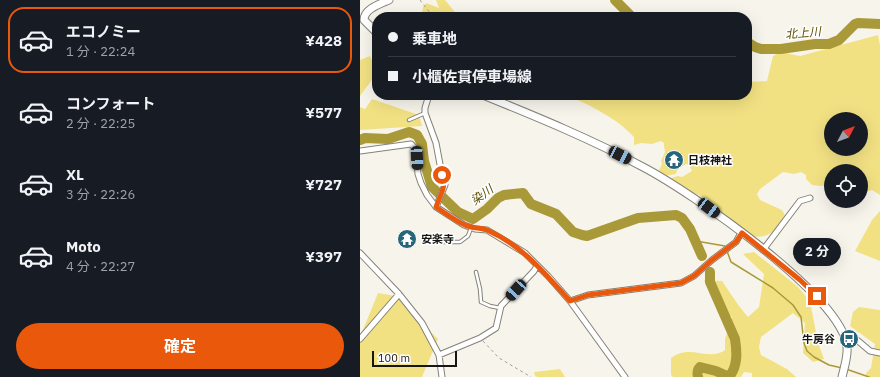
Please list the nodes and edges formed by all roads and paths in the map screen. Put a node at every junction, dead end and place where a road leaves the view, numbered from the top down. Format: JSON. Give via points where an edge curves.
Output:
{"nodes":[{"id":1,"x":371,"y":0,"type":"edge"},
{"id":2,"x":389,"y":0,"type":"edge"},
{"id":3,"x":420,"y":0,"type":"edge"},
{"id":4,"x":376,"y":6,"type":"junction"},
{"id":5,"x":429,"y":12,"type":"edge"},
{"id":6,"x":362,"y":22,"type":"edge"},
{"id":7,"x":372,"y":29,"type":"edge"},
{"id":8,"x":427,"y":100,"type":"edge"},
{"id":9,"x":494,"y":100,"type":"edge"},
{"id":10,"x":425,"y":113,"type":"junction"},
{"id":11,"x":409,"y":120,"type":"dead end"},
{"id":12,"x":360,"y":151,"type":"edge"},
{"id":13,"x":810,"y":198,"type":"dead end"},
{"id":14,"x":437,"y":206,"type":"junction"},
{"id":15,"x":472,"y":227,"type":"junction"},
{"id":16,"x":742,"y":233,"type":"junction"},
{"id":17,"x":442,"y":242,"type":"dead end"},
{"id":18,"x":763,"y":250,"type":"junction"},
{"id":19,"x":360,"y":253,"type":"edge"},
{"id":20,"x":537,"y":266,"type":"junction"},
{"id":21,"x":476,"y":272,"type":"dead end"},
{"id":22,"x":399,"y":294,"type":"junction"},
{"id":23,"x":570,"y":301,"type":"junction"},
{"id":24,"x":500,"y":309,"type":"junction"},
{"id":25,"x":843,"y":333,"type":"junction"},
{"id":26,"x":480,"y":338,"type":"junction"},
{"id":27,"x":360,"y":339,"type":"edge"},
{"id":28,"x":880,"y":353,"type":"edge"},
{"id":29,"x":439,"y":355,"type":"junction"},
{"id":30,"x":842,"y":374,"type":"edge"},
{"id":31,"x":442,"y":377,"type":"edge"},
{"id":32,"x":531,"y":377,"type":"edge"},
{"id":33,"x":624,"y":377,"type":"edge"}],
"edges":[{"from":1,"to":4,"type":"main road"},
{"from":2,"to":4,"type":"main road"},
{"from":3,"to":5,"type":"path"},
{"from":4,"to":6,"type":"main road"},
{"from":6,"to":7,"type":"main road"},
{"from":8,"to":10,"type":"street"},
{"from":9,"to":16,"type":"main road","via":[[644,167],[698,200]]},
{"from":10,"to":11,"type":"lane"},
{"from":10,"to":14,"type":"street","via":[[436,142],[445,185]]},
{"from":12,"to":14,"type":"street","via":[[411,144],[416,151],[421,183]]},
{"from":13,"to":18,"type":"street","via":[[800,201]]},
{"from":14,"to":15,"type":"street","via":[[464,225]]},
{"from":15,"to":17,"type":"lane","via":[[468,236],[460,242]]},
{"from":15,"to":20,"type":"street","via":[[487,230],[501,237],[526,253]]},
{"from":16,"to":18,"type":"main road"},
{"from":16,"to":23,"type":"street","via":[[736,242],[694,276],[681,283],[588,295]]},
{"from":18,"to":25,"type":"main road","via":[[817,296]]},
{"from":19,"to":22,"type":"street"},
{"from":20,"to":23,"type":"street"},
{"from":20,"to":24,"type":"street"},
{"from":21,"to":24,"type":"lane","via":[[480,302]]},
{"from":22,"to":27,"type":"street"},
{"from":22,"to":29,"type":"street","via":[[422,323]]},
{"from":23,"to":33,"type":"street"},
{"from":24,"to":26,"type":"street","via":[[496,328]]},
{"from":25,"to":28,"type":"street","via":[[870,351]]},
{"from":25,"to":30,"type":"main road","via":[[847,347]]},
{"from":26,"to":29,"type":"street"},
{"from":26,"to":32,"type":"path","via":[[499,358]]},
{"from":29,"to":31,"type":"street"}]}
